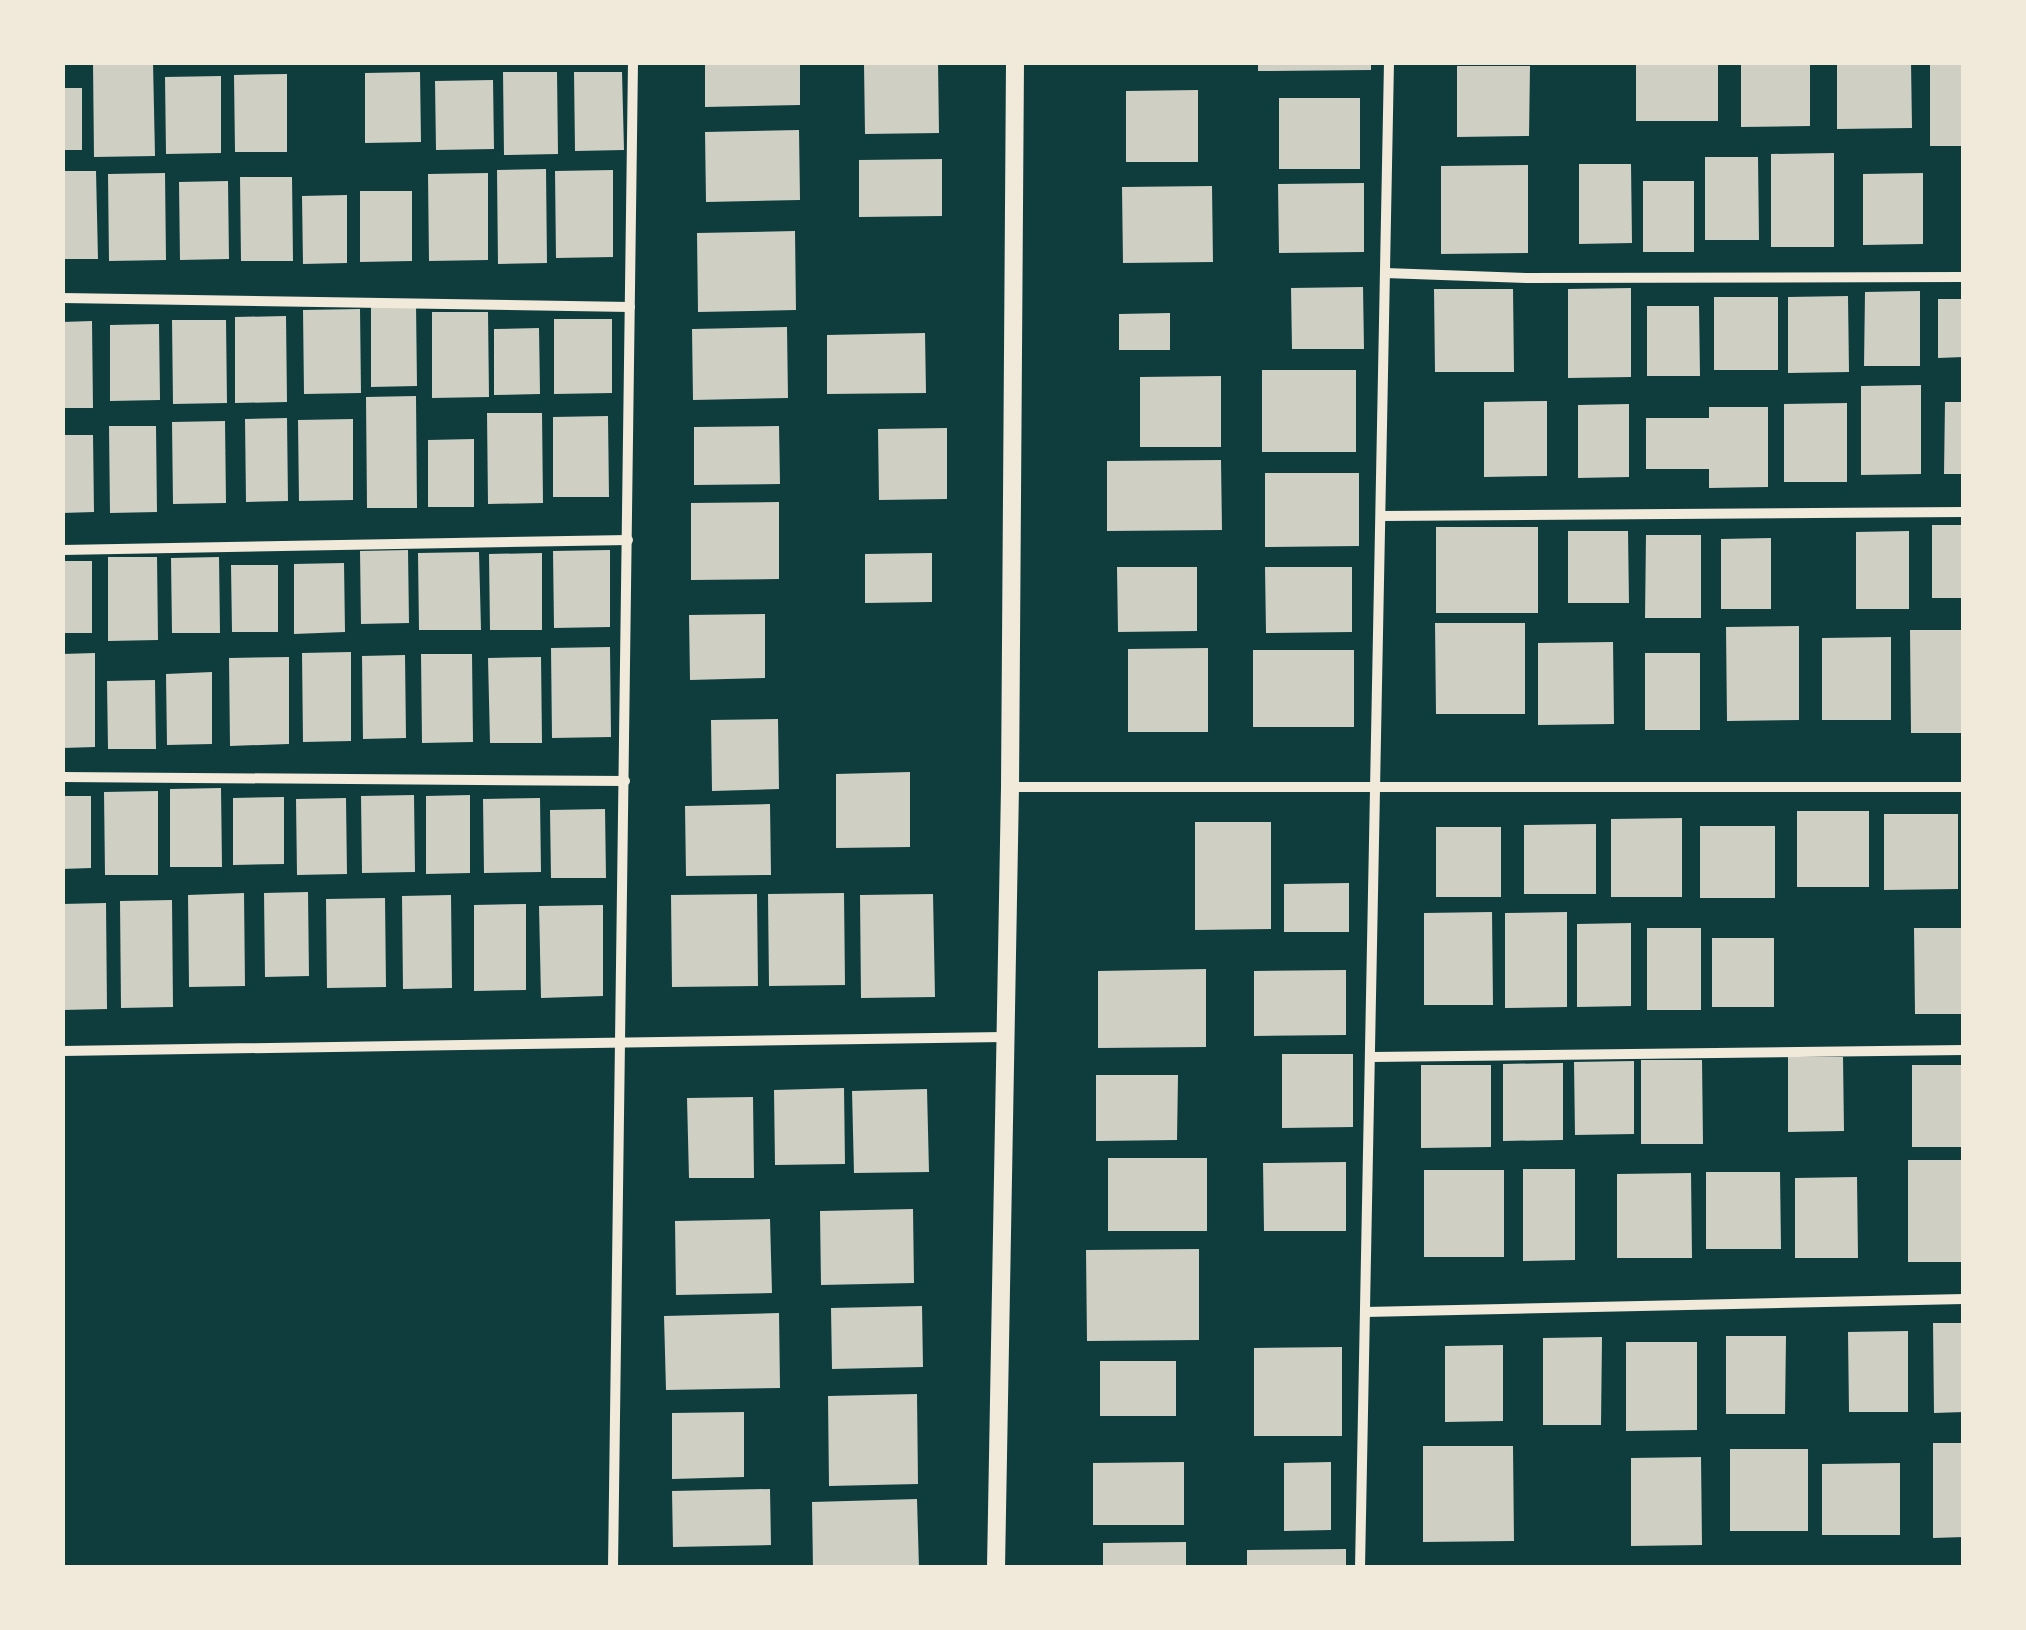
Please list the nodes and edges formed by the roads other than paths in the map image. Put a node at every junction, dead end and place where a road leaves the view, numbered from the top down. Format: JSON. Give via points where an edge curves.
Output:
{"nodes":[{"id":1,"x":633,"y":62,"type":"edge"},
{"id":2,"x":1016,"y":62,"type":"edge"},
{"id":3,"x":1388,"y":62,"type":"edge"},
{"id":4,"x":1385,"y":273,"type":"junction"},
{"id":5,"x":1964,"y":278,"type":"edge"},
{"id":6,"x":62,"y":298,"type":"edge"},
{"id":7,"x":630,"y":307,"type":"junction"},
{"id":8,"x":1964,"y":512,"type":"edge"},
{"id":9,"x":1381,"y":516,"type":"junction"},
{"id":10,"x":628,"y":540,"type":"junction"},
{"id":11,"x":62,"y":550,"type":"edge"},
{"id":12,"x":62,"y":778,"type":"edge"},
{"id":13,"x":625,"y":781,"type":"junction"},
{"id":14,"x":1010,"y":786,"type":"junction"},
{"id":15,"x":1964,"y":787,"type":"edge"},
{"id":16,"x":1377,"y":789,"type":"junction"},
{"id":17,"x":1004,"y":1037,"type":"junction"},
{"id":18,"x":621,"y":1042,"type":"junction"},
{"id":19,"x":1964,"y":1050,"type":"edge"},
{"id":20,"x":62,"y":1051,"type":"edge"},
{"id":21,"x":1371,"y":1057,"type":"junction"},
{"id":22,"x":1964,"y":1299,"type":"edge"},
{"id":23,"x":1365,"y":1312,"type":"junction"},
{"id":24,"x":613,"y":1568,"type":"edge"},
{"id":25,"x":996,"y":1568,"type":"edge"},
{"id":26,"x":1360,"y":1568,"type":"edge"}],
"edges":[{"from":1,"to":7,"type":"street"},
{"from":2,"to":14,"type":"street"},
{"from":3,"to":4,"type":"street"},
{"from":4,"to":5,"type":"street"},
{"from":4,"to":9,"type":"street"},
{"from":6,"to":7,"type":"street"},
{"from":7,"to":10,"type":"street"},
{"from":8,"to":9,"type":"street"},
{"from":9,"to":16,"type":"street"},
{"from":10,"to":11,"type":"street"},
{"from":10,"to":13,"type":"street"},
{"from":12,"to":13,"type":"street"},
{"from":13,"to":18,"type":"street"},
{"from":14,"to":16,"type":"street"},
{"from":14,"to":17,"type":"street"},
{"from":15,"to":16,"type":"street"},
{"from":16,"to":21,"type":"street"},
{"from":17,"to":18,"type":"street"},
{"from":17,"to":25,"type":"street"},
{"from":18,"to":20,"type":"street"},
{"from":18,"to":24,"type":"street"},
{"from":19,"to":21,"type":"street"},
{"from":21,"to":23,"type":"street"},
{"from":22,"to":23,"type":"street"},
{"from":23,"to":26,"type":"street"}]}
